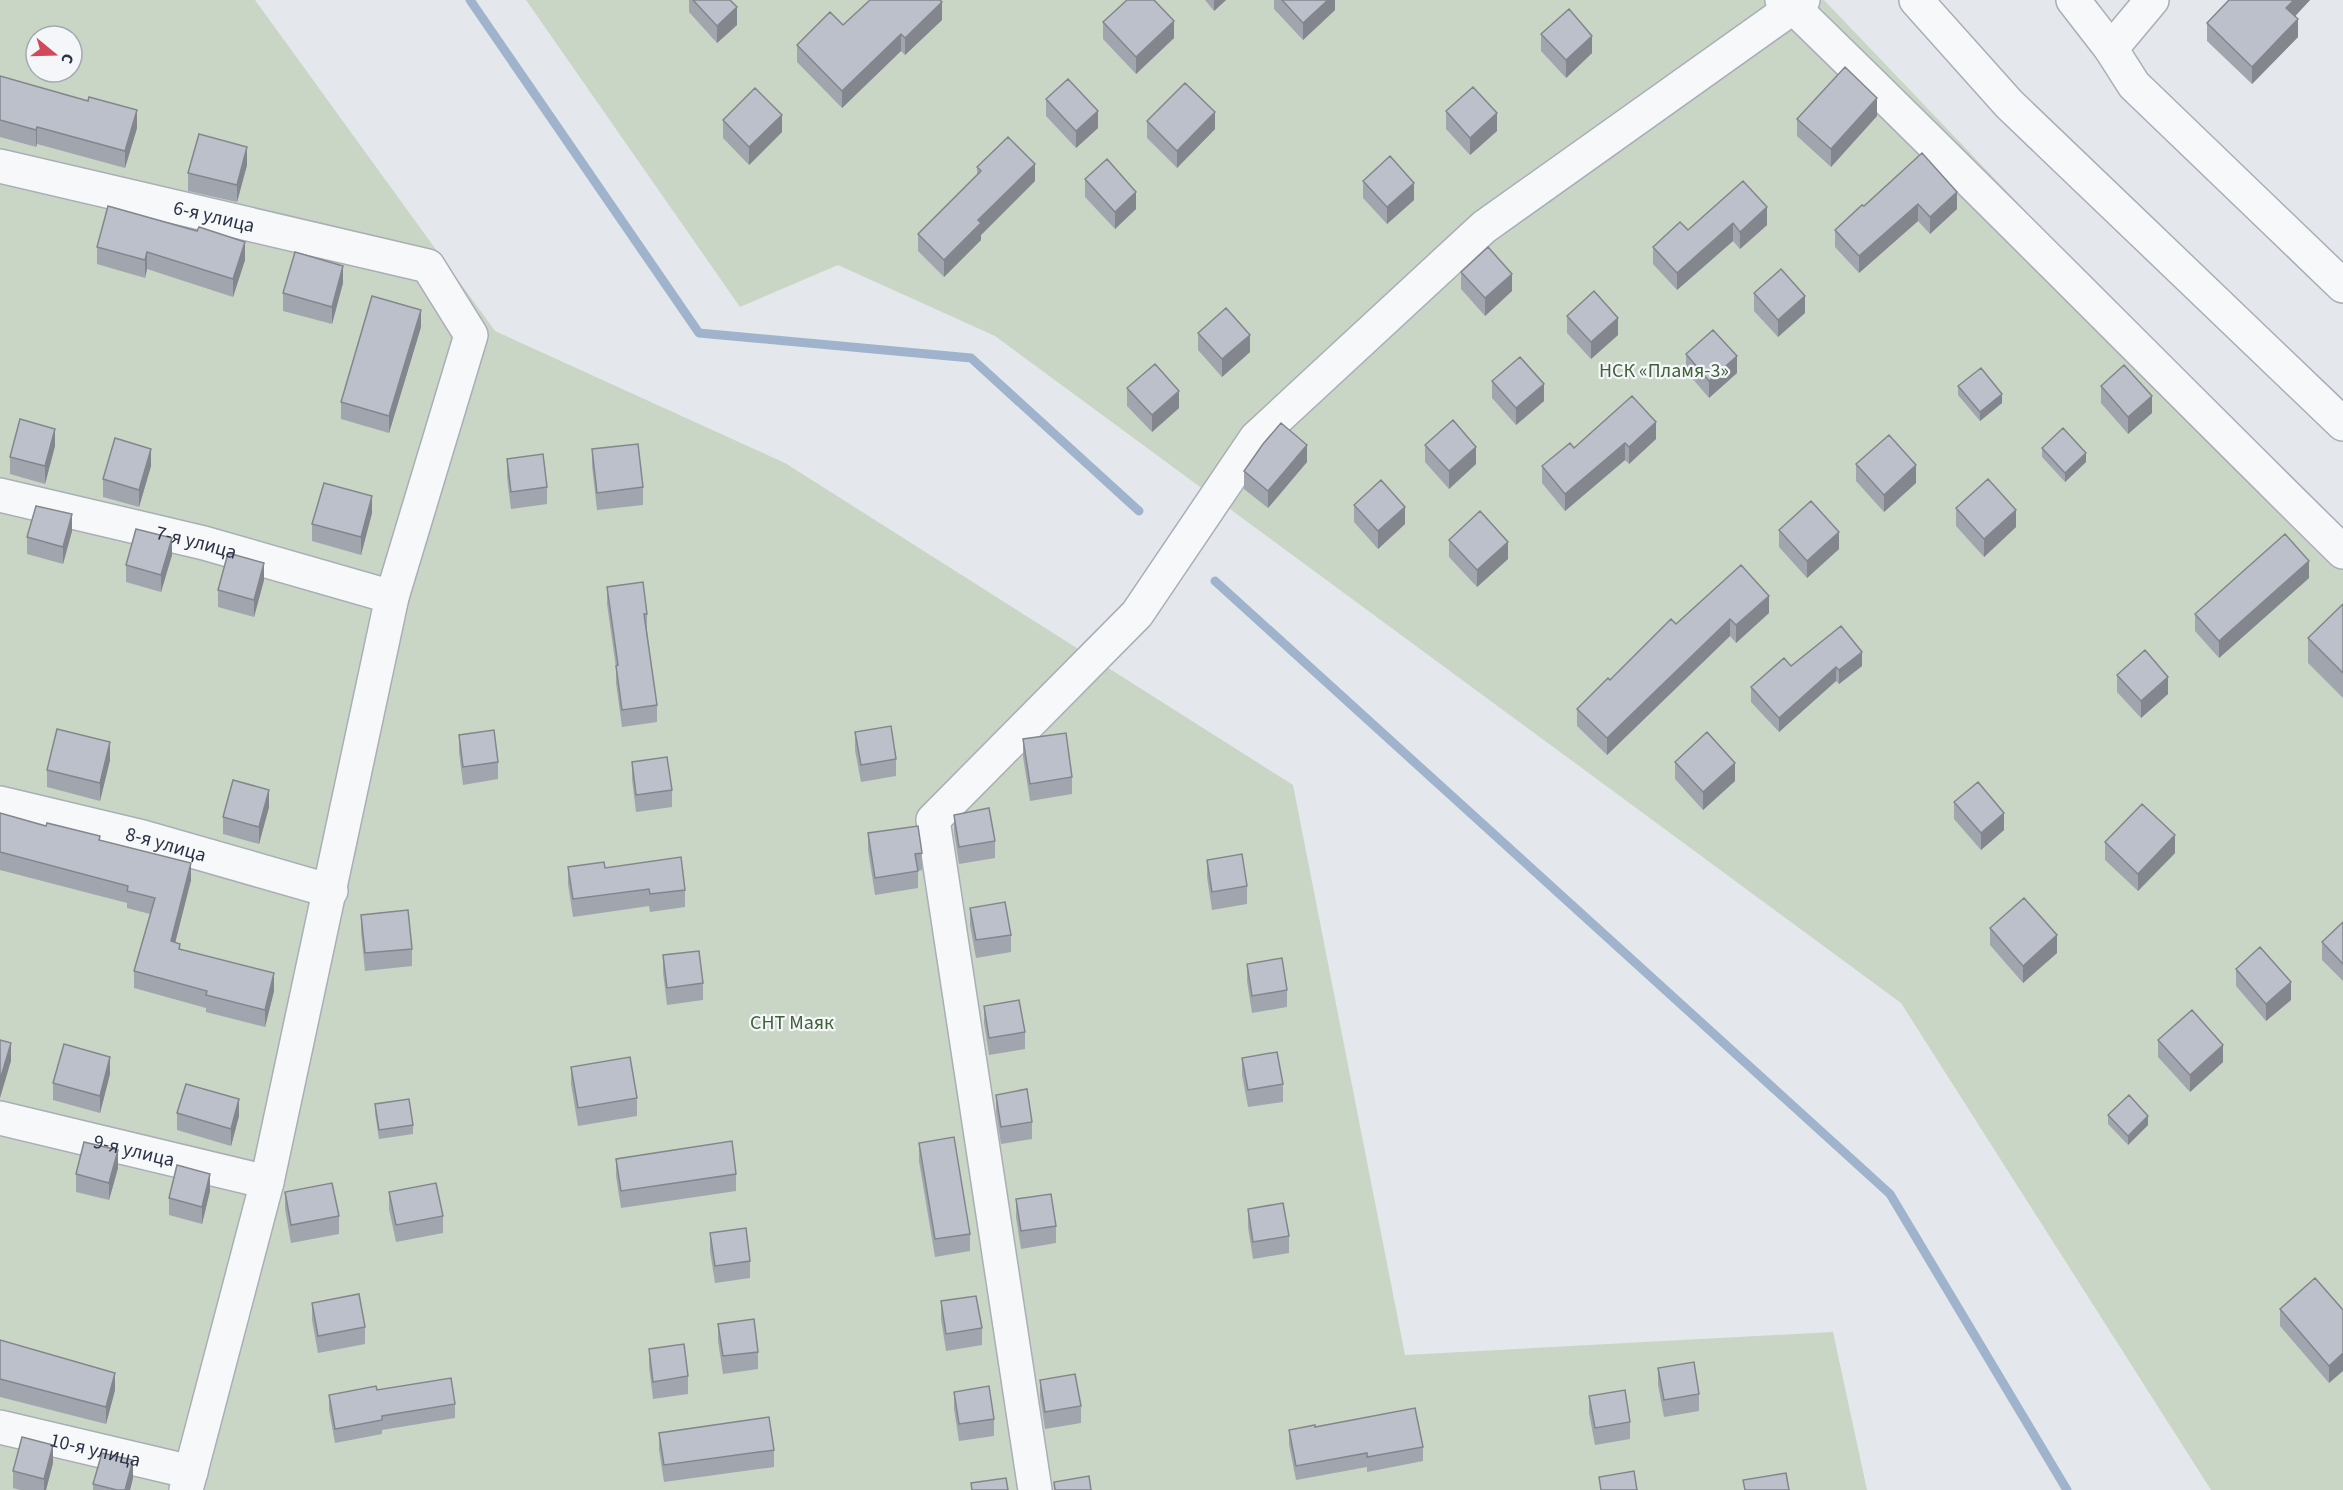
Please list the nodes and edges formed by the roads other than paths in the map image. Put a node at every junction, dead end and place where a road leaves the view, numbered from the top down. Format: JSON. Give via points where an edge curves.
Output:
{"nodes":[{"id":1,"x":1916,"y":0,"type":"edge"},
{"id":2,"x":2073,"y":0,"type":"edge"},
{"id":3,"x":2152,"y":0,"type":"edge"},
{"id":4,"x":1793,"y":3,"type":"edge"},
{"id":5,"x":2111,"y":49,"type":"junction"},
{"id":6,"x":0,"y":166,"type":"edge"},
{"id":7,"x":2343,"y":286,"type":"edge"},
{"id":8,"x":2343,"y":424,"type":"edge"},
{"id":9,"x":0,"y":495,"type":"edge"},
{"id":10,"x":2343,"y":552,"type":"edge"},
{"id":11,"x":392,"y":597,"type":"junction"},
{"id":12,"x":0,"y":803,"type":"edge"},
{"id":13,"x":331,"y":891,"type":"junction"},
{"id":14,"x":0,"y":1118,"type":"edge"},
{"id":15,"x":267,"y":1182,"type":"junction"},
{"id":16,"x":0,"y":1427,"type":"edge"},
{"id":17,"x":188,"y":1481,"type":"edge"},
{"id":18,"x":1035,"y":1490,"type":"edge"}],
"edges":[{"from":1,"to":8,"type":"street","via":[[2009,104]]},
{"from":2,"to":5,"type":"street"},
{"from":3,"to":5,"type":"street"},
{"from":4,"to":10,"type":"street"},
{"from":4,"to":18,"type":"street","via":[[1484,227],[1256,438],[1137,614],[933,820]]},
{"from":5,"to":7,"type":"street","via":[[2134,85]]},
{"from":6,"to":11,"type":"street","name":"6-я улица","via":[[428,266],[471,335]]},
{"from":9,"to":11,"type":"street","name":"7-я улица","via":[[204,543]]},
{"from":11,"to":13,"type":"street"},
{"from":12,"to":13,"type":"street","name":"8-я улица","via":[[143,837]]},
{"from":13,"to":15,"type":"street"},
{"from":14,"to":15,"type":"street","name":"9-я улица"},
{"from":15,"to":17,"type":"street"},
{"from":16,"to":17,"type":"street","name":"10-я улица"}]}
